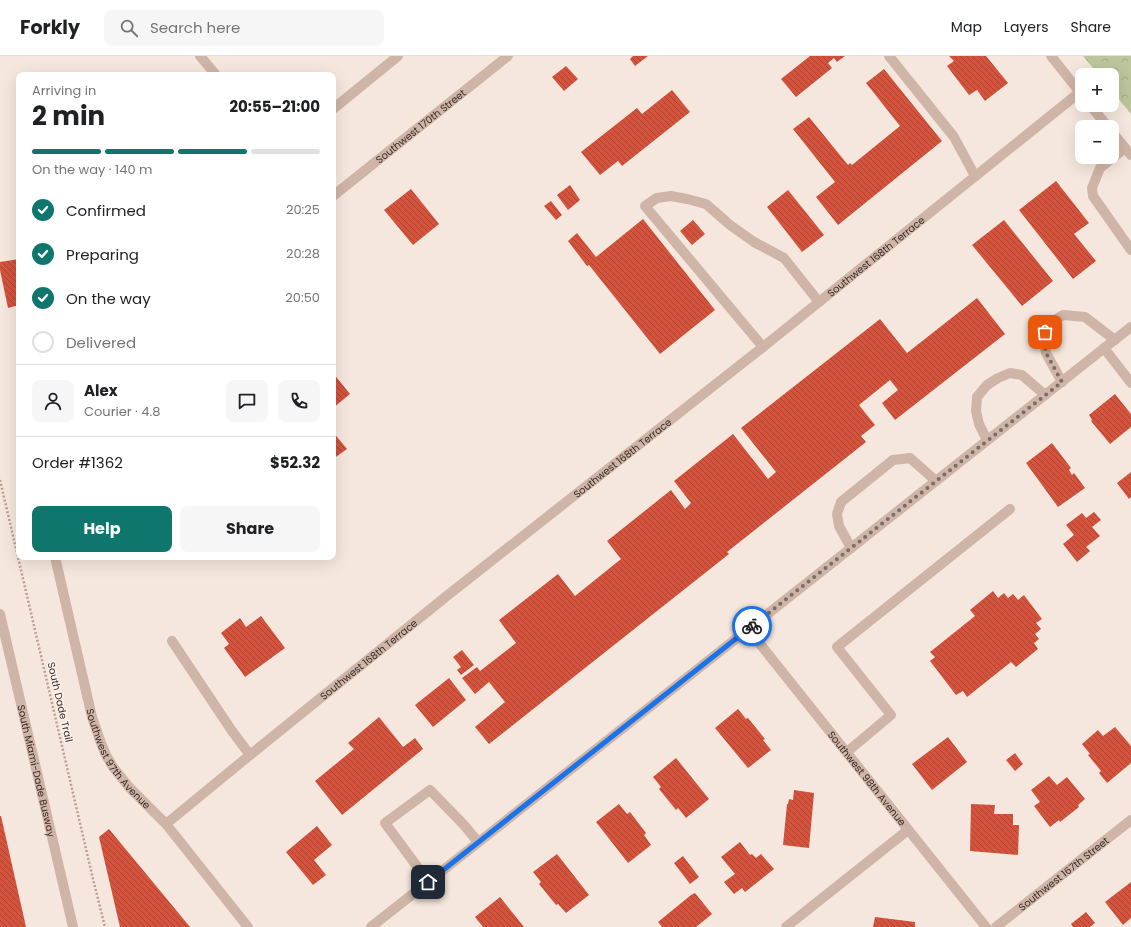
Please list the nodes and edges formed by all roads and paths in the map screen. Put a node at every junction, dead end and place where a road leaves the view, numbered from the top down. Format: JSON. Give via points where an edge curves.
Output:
{"nodes":[{"id":1,"x":200,"y":56,"type":"edge"},
{"id":2,"x":398,"y":56,"type":"edge"},
{"id":3,"x":508,"y":56,"type":"edge"},
{"id":4,"x":889,"y":56,"type":"edge"},
{"id":5,"x":1051,"y":56,"type":"edge"},
{"id":6,"x":213,"y":72,"type":"edge"},
{"id":7,"x":1075,"y":86,"type":"edge"},
{"id":8,"x":1075,"y":98,"type":"edge"},
{"id":9,"x":336,"y":107,"type":"edge"},
{"id":10,"x":1096,"y":112,"type":"edge"},
{"id":11,"x":1102,"y":120,"type":"edge"},
{"id":12,"x":1119,"y":141,"type":"edge"},
{"id":13,"x":1128,"y":152,"type":"edge"},
{"id":14,"x":975,"y":176,"type":"junction"},
{"id":15,"x":336,"y":191,"type":"edge"},
{"id":16,"x":1131,"y":250,"type":"edge"},
{"id":17,"x":819,"y":302,"type":"junction"},
{"id":18,"x":1131,"y":327,"type":"edge"},
{"id":19,"x":1115,"y":340,"type":"junction"},
{"id":20,"x":763,"y":347,"type":"junction"},
{"id":21,"x":1104,"y":348,"type":"junction"},
{"id":22,"x":1062,"y":382,"type":"junction"},
{"id":23,"x":1131,"y":383,"type":"edge"},
{"id":24,"x":1045,"y":395,"type":"junction"},
{"id":25,"x":987,"y":440,"type":"junction"},
{"id":26,"x":0,"y":480,"type":"edge"},
{"id":27,"x":936,"y":481,"type":"junction"},
{"id":28,"x":1010,"y":509,"type":"dead end"},
{"id":29,"x":851,"y":548,"type":"junction"},
{"id":30,"x":16,"y":549,"type":"edge"},
{"id":31,"x":19,"y":560,"type":"edge"},
{"id":32,"x":57,"y":560,"type":"edge"},
{"id":33,"x":0,"y":614,"type":"edge"},
{"id":34,"x":748,"y":629,"type":"junction"},
{"id":35,"x":172,"y":641,"type":"dead end"},
{"id":36,"x":847,"y":752,"type":"junction"},
{"id":37,"x":250,"y":755,"type":"junction"},
{"id":38,"x":1131,"y":820,"type":"edge"},
{"id":39,"x":166,"y":824,"type":"junction"},
{"id":40,"x":908,"y":830,"type":"junction"},
{"id":41,"x":478,"y":842,"type":"junction"},
{"id":42,"x":428,"y":882,"type":"junction"},
{"id":43,"x":73,"y":927,"type":"edge"},
{"id":44,"x":105,"y":927,"type":"edge"},
{"id":45,"x":248,"y":927,"type":"edge"},
{"id":46,"x":371,"y":927,"type":"edge"},
{"id":47,"x":786,"y":927,"type":"edge"},
{"id":48,"x":986,"y":927,"type":"edge"},
{"id":49,"x":996,"y":927,"type":"edge"}],
"edges":[{"from":1,"to":6,"type":"street"},
{"from":2,"to":9,"type":"street"},
{"from":3,"to":15,"type":"street","name":"Southwest 170th Street"},
{"from":4,"to":14,"type":"street","via":[[954,137]]},
{"from":5,"to":7,"type":"street"},
{"from":8,"to":14,"type":"street","name":"Southwest 168th Terrace"},
{"from":10,"to":11,"type":"street"},
{"from":12,"to":13,"type":"street"},
{"from":13,"to":16,"type":"street","via":[[1100,168],[1092,188],[1093,196]]},
{"from":14,"to":17,"type":"street","name":"Southwest 168th Terrace"},
{"from":17,"to":20,"type":"street","name":"Southwest 168th Terrace"},
{"from":17,"to":20,"type":"street","via":[[784,258],[754,242],[706,204],[671,196],[657,198],[645,206]]},
{"from":18,"to":19,"type":"street"},
{"from":19,"to":21,"type":"street"},
{"from":19,"to":22,"type":"street","via":[[1084,317],[1063,315],[1053,320],[1045,332],[1044,341],[1046,353]]},
{"from":20,"to":37,"type":"street","name":"Southwest 168th Terrace"},
{"from":21,"to":22,"type":"street"},
{"from":21,"to":23,"type":"street"},
{"from":22,"to":24,"type":"street"},
{"from":24,"to":25,"type":"street"},
{"from":24,"to":25,"type":"street","via":[[1022,375],[1010,373],[987,385],[977,397],[976,411]]},
{"from":25,"to":27,"type":"street"},
{"from":26,"to":30,"type":"path","name":"South Dade Trail"},
{"from":27,"to":29,"type":"street"},
{"from":27,"to":29,"type":"street","via":[[910,458],[893,460],[840,502],[837,514],[839,526]]},
{"from":28,"to":36,"type":"street","via":[[837,647],[892,715]]},
{"from":29,"to":34,"type":"street"},
{"from":31,"to":44,"type":"path","name":"South Dade Trail"},
{"from":32,"to":39,"type":"street","name":"Southwest 97th Avenue","via":[[92,717],[101,743],[113,767],[125,782]]},
{"from":33,"to":43,"type":"street","name":"South Miami-Dade Busway"},
{"from":34,"to":36,"type":"street","name":"Southwest 98th Avenue"},
{"from":34,"to":41,"type":"street"},
{"from":35,"to":37,"type":"street"},
{"from":36,"to":40,"type":"street","name":"Southwest 98th Avenue"},
{"from":37,"to":39,"type":"street","name":"Southwest 168th Terrace"},
{"from":38,"to":49,"type":"street","name":"Southwest 167th Street"},
{"from":39,"to":45,"type":"street","name":"Southwest 97th Avenue"},
{"from":40,"to":47,"type":"street"},
{"from":40,"to":48,"type":"street","name":"Southwest 98th Avenue"},
{"from":41,"to":42,"type":"street"},
{"from":41,"to":42,"type":"street","via":[[430,790],[385,823]]},
{"from":42,"to":46,"type":"street"}]}
